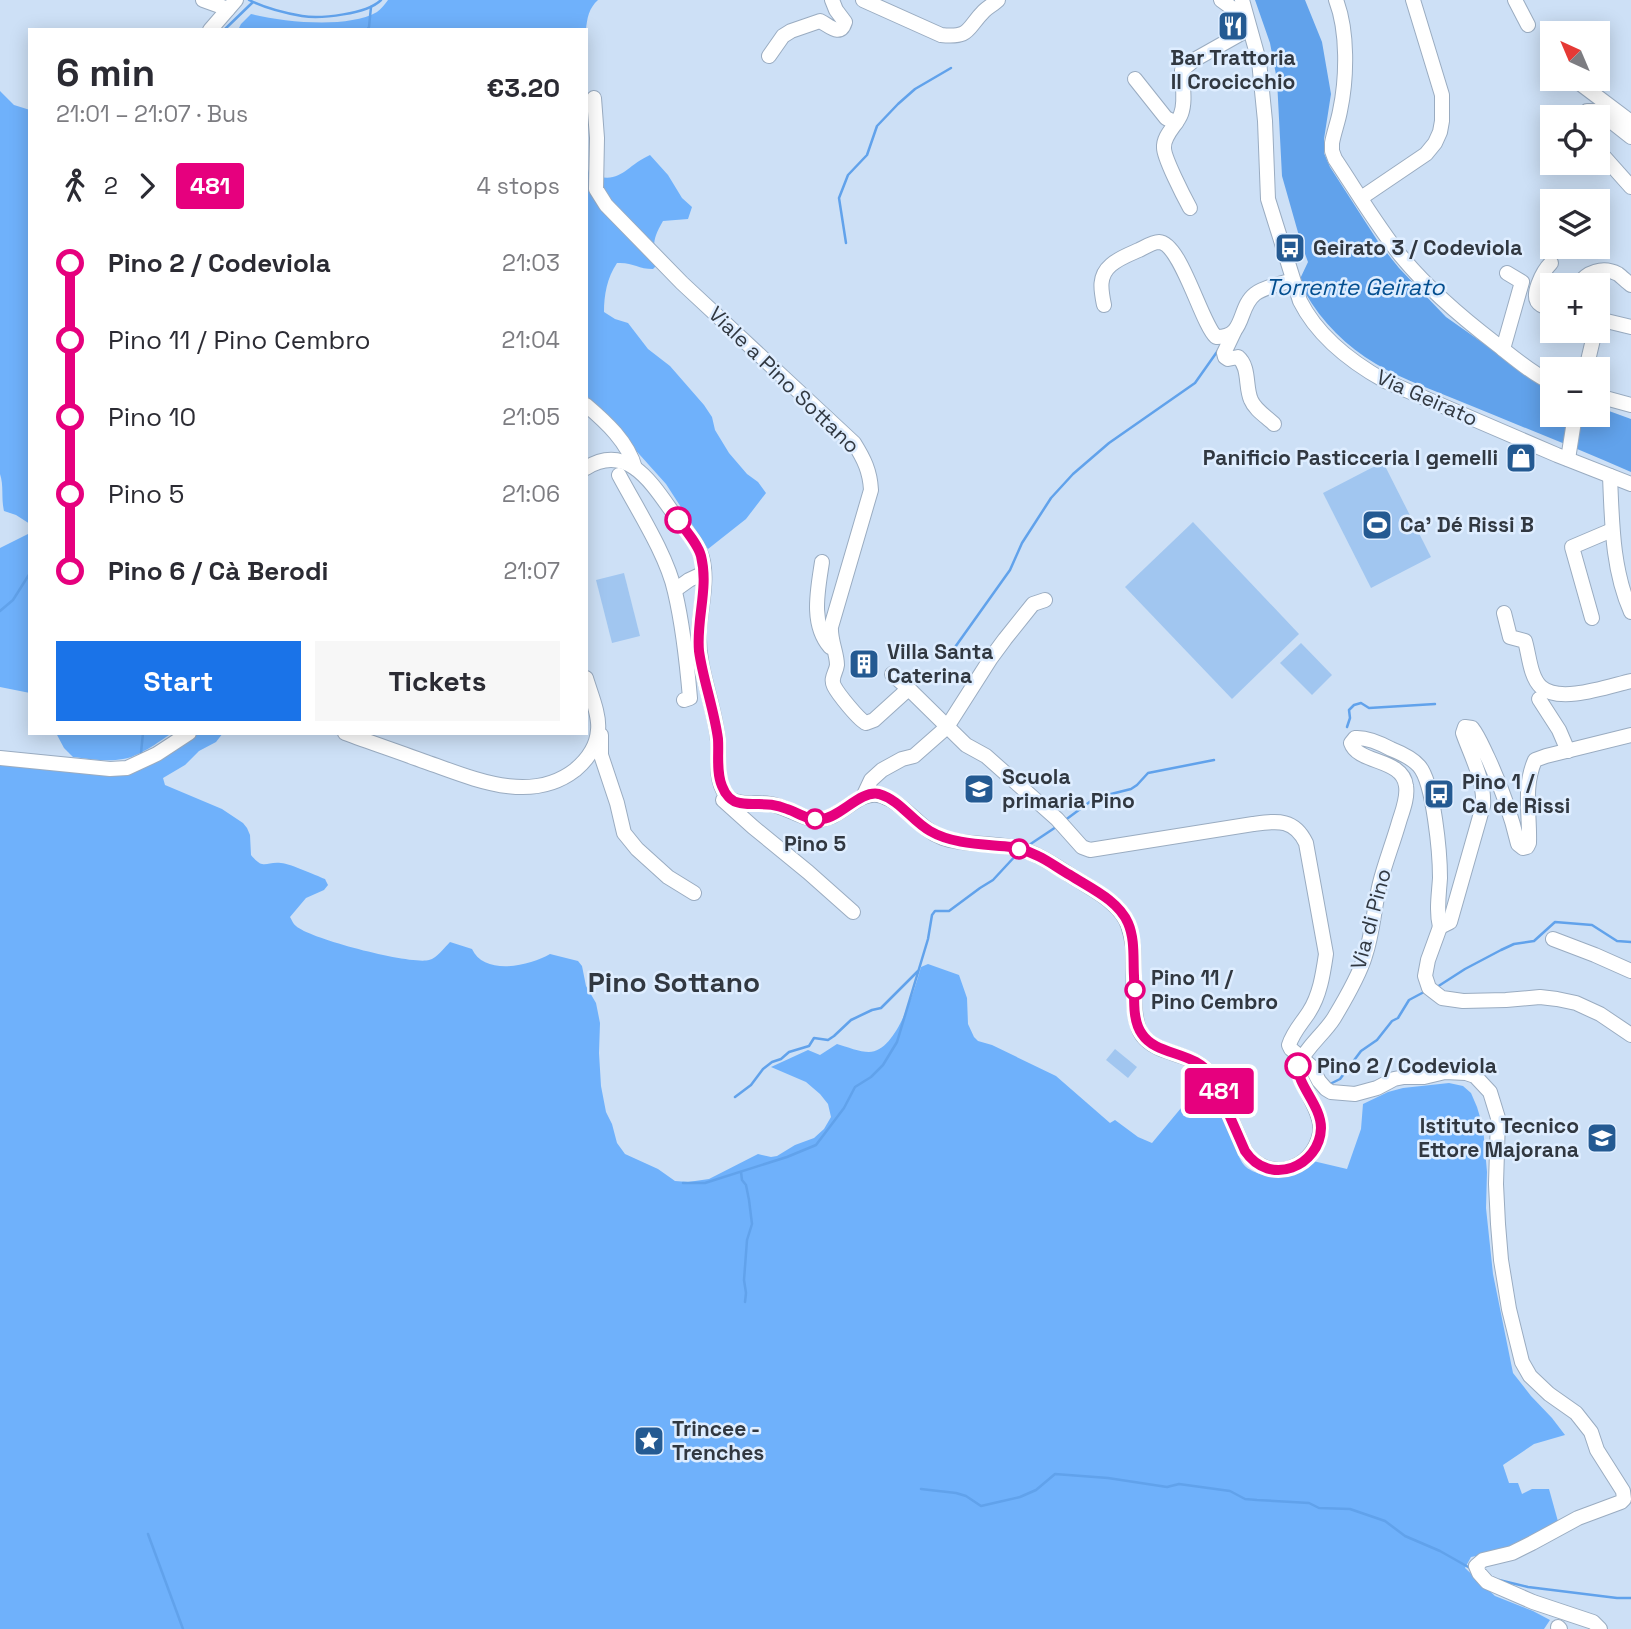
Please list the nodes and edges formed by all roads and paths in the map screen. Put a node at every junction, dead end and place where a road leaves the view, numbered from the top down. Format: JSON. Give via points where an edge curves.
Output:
{"nodes":[{"id":1,"x":203,"y":0,"type":"edge"},
{"id":2,"x":832,"y":0,"type":"edge"},
{"id":3,"x":863,"y":0,"type":"edge"},
{"id":4,"x":998,"y":0,"type":"edge"},
{"id":5,"x":1220,"y":0,"type":"edge"},
{"id":6,"x":1242,"y":0,"type":"edge"},
{"id":7,"x":1336,"y":0,"type":"edge"},
{"id":8,"x":1413,"y":0,"type":"edge"},
{"id":9,"x":1515,"y":0,"type":"edge"},
{"id":10,"x":233,"y":4,"type":"edge"},
{"id":11,"x":1248,"y":23,"type":"junction"},
{"id":12,"x":1528,"y":25,"type":"dead end"},
{"id":13,"x":212,"y":28,"type":"edge"},
{"id":14,"x":769,"y":56,"type":"dead end"},
{"id":15,"x":1135,"y":79,"type":"dead end"},
{"id":16,"x":1590,"y":91,"type":"edge"},
{"id":17,"x":594,"y":98,"type":"dead end"},
{"id":18,"x":1610,"y":120,"type":"edge"},
{"id":19,"x":1631,"y":122,"type":"edge"},
{"id":20,"x":1176,"y":123,"type":"junction"},
{"id":21,"x":1631,"y":137,"type":"edge"},
{"id":22,"x":1610,"y":163,"type":"edge"},
{"id":23,"x":1631,"y":187,"type":"edge"},
{"id":24,"x":1361,"y":198,"type":"junction"},
{"id":25,"x":1190,"y":208,"type":"dead end"},
{"id":26,"x":1552,"y":262,"type":"dead end"},
{"id":27,"x":1507,"y":273,"type":"dead end"},
{"id":28,"x":1543,"y":273,"type":"edge"},
{"id":29,"x":1590,"y":273,"type":"edge"},
{"id":30,"x":1292,"y":280,"type":"junction"},
{"id":31,"x":1540,"y":282,"type":"edge"},
{"id":32,"x":1631,"y":285,"type":"edge"},
{"id":33,"x":1104,"y":305,"type":"dead end"},
{"id":34,"x":1540,"y":305,"type":"edge"},
{"id":35,"x":1610,"y":323,"type":"edge"},
{"id":36,"x":1631,"y":327,"type":"edge"},
{"id":37,"x":1234,"y":332,"type":"junction"},
{"id":38,"x":1503,"y":349,"type":"junction"},
{"id":39,"x":1540,"y":376,"type":"edge"},
{"id":40,"x":1610,"y":399,"type":"edge"},
{"id":41,"x":1631,"y":405,"type":"edge"},
{"id":42,"x":588,"y":407,"type":"edge"},
{"id":43,"x":588,"y":414,"type":"edge"},
{"id":44,"x":1274,"y":424,"type":"dead end"},
{"id":45,"x":1573,"y":427,"type":"edge"},
{"id":46,"x":1568,"y":459,"type":"junction"},
{"id":47,"x":588,"y":467,"type":"edge"},
{"id":48,"x":621,"y":468,"type":"junction"},
{"id":49,"x":635,"y":468,"type":"junction"},
{"id":50,"x":1610,"y":476,"type":"junction"},
{"id":51,"x":1631,"y":484,"type":"edge"},
{"id":52,"x":1612,"y":530,"type":"junction"},
{"id":53,"x":822,"y":562,"type":"dead end"},
{"id":54,"x":704,"y":573,"type":"junction"},
{"id":55,"x":675,"y":590,"type":"junction"},
{"id":56,"x":1045,"y":600,"type":"dead end"},
{"id":57,"x":1631,"y":612,"type":"edge"},
{"id":58,"x":1504,"y":613,"type":"dead end"},
{"id":59,"x":1592,"y":618,"type":"dead end"},
{"id":60,"x":834,"y":650,"type":"junction"},
{"id":61,"x":892,"y":674,"type":"dead end"},
{"id":62,"x":1631,"y":681,"type":"edge"},
{"id":63,"x":588,"y":686,"type":"edge"},
{"id":64,"x":911,"y":691,"type":"junction"},
{"id":65,"x":1539,"y":699,"type":"dead end"},
{"id":66,"x":684,"y":700,"type":"dead end"},
{"id":67,"x":947,"y":727,"type":"junction"},
{"id":68,"x":598,"y":732,"type":"junction"},
{"id":69,"x":186,"y":735,"type":"edge"},
{"id":70,"x":351,"y":735,"type":"edge"},
{"id":71,"x":1631,"y":735,"type":"edge"},
{"id":72,"x":1568,"y":751,"type":"junction"},
{"id":73,"x":0,"y":758,"type":"edge"},
{"id":74,"x":719,"y":767,"type":"junction"},
{"id":75,"x":863,"y":797,"type":"junction"},
{"id":76,"x":694,"y":893,"type":"dead end"},
{"id":77,"x":853,"y":912,"type":"dead end"},
{"id":78,"x":1440,"y":927,"type":"junction"},
{"id":79,"x":1553,"y":939,"type":"dead end"},
{"id":80,"x":1631,"y":971,"type":"edge"},
{"id":81,"x":1631,"y":1035,"type":"edge"},
{"id":82,"x":1302,"y":1058,"type":"junction"},
{"id":83,"x":1600,"y":1629,"type":"edge"}],
"edges":[{"from":1,"to":10,"type":"street"},
{"from":2,"to":14,"type":"street","via":[[844,26],[834,29],[820,21],[791,30]]},
{"from":3,"to":4,"type":"street","via":[[940,36],[953,36],[970,30]]},
{"from":5,"to":11,"type":"street"},
{"from":6,"to":11,"type":"street","name":"Via Geirato"},
{"from":7,"to":24,"type":"street","via":[[1342,27],[1344,89],[1332,151]]},
{"from":8,"to":24,"type":"street","via":[[1442,95],[1440,132],[1426,153]]},
{"from":9,"to":12,"type":"street"},
{"from":10,"to":13,"type":"street"},
{"from":11,"to":20,"type":"street","via":[[1182,70],[1182,106]]},
{"from":11,"to":30,"type":"street","name":"Via Geirato","via":[[1259,61],[1268,199]]},
{"from":15,"to":20,"type":"street","via":[[1166,118]]},
{"from":16,"to":19,"type":"street"},
{"from":17,"to":60,"type":"street","name":"Viale a Pino Sottano","via":[[596,189],[606,205],[854,443],[866,462],[871,490],[831,627]]},
{"from":18,"to":21,"type":"street"},
{"from":20,"to":25,"type":"street","via":[[1163,148]]},
{"from":22,"to":23,"type":"street"},
{"from":24,"to":38,"type":"street","via":[[1415,272],[1453,310]]},
{"from":26,"to":28,"type":"street"},
{"from":27,"to":38,"type":"street","via":[[1522,282]]},
{"from":29,"to":32,"type":"street","via":[[1617,273]]},
{"from":30,"to":37,"type":"street","via":[[1254,295]]},
{"from":30,"to":46,"type":"street","name":"Via Geirato","via":[[1306,315],[1370,373]]},
{"from":31,"to":34,"type":"street","via":[[1536,296]]},
{"from":33,"to":37,"type":"street","via":[[1101,281],[1109,267],[1160,242],[1169,248],[1185,275],[1213,335],[1224,337]]},
{"from":35,"to":36,"type":"street"},
{"from":37,"to":44,"type":"street","via":[[1225,357],[1242,360],[1253,404]]},
{"from":38,"to":39,"type":"street"},
{"from":40,"to":41,"type":"street"},
{"from":42,"to":49,"type":"street","via":[[622,442]]},
{"from":43,"to":48,"type":"street","via":[[613,443]]},
{"from":45,"to":46,"type":"street"},
{"from":46,"to":50,"type":"street","name":"Via Geirato"},
{"from":47,"to":48,"type":"street","via":[[610,459]]},
{"from":48,"to":49,"type":"street"},
{"from":48,"to":55,"type":"street"},
{"from":49,"to":54,"type":"street","via":[[650,481],[701,552]]},
{"from":50,"to":51,"type":"street","name":"Via Geirato"},
{"from":50,"to":52,"type":"street"},
{"from":52,"to":57,"type":"street","via":[[1623,593]]},
{"from":52,"to":59,"type":"street","via":[[1572,547]]},
{"from":53,"to":60,"type":"street","name":"Viale a Pino Sottano","via":[[817,610],[824,640]]},
{"from":54,"to":55,"type":"street"},
{"from":54,"to":74,"type":"street","via":[[699,651],[718,737]]},
{"from":55,"to":66,"type":"street","via":[[690,698]]},
{"from":56,"to":67,"type":"street","via":[[1033,604],[1005,639]]},
{"from":58,"to":62,"type":"street","via":[[1510,637],[1525,641],[1532,671],[1540,686],[1550,692],[1573,694]]},
{"from":60,"to":64,"type":"street","name":"Viale a Pino Sottano","via":[[834,686],[859,720],[874,720]]},
{"from":61,"to":64,"type":"street"},
{"from":63,"to":68,"type":"street"},
{"from":64,"to":67,"type":"street"},
{"from":65,"to":72,"type":"street"},
{"from":67,"to":75,"type":"street","via":[[914,756],[882,770]]},
{"from":67,"to":82,"type":"street","via":[[1090,850],[1266,822],[1285,822],[1296,829],[1306,843],[1325,954],[1316,1000],[1289,1045]]},
{"from":68,"to":70,"type":"street","via":[[583,764],[545,786],[478,781]]},
{"from":68,"to":76,"type":"street","via":[[624,833],[668,877]]},
{"from":69,"to":73,"type":"street","via":[[127,768]]},
{"from":71,"to":72,"type":"street"},
{"from":72,"to":78,"type":"street","via":[[1535,760],[1530,770],[1530,843],[1523,848],[1479,738],[1470,727],[1464,729],[1482,786],[1483,806],[1450,922]]},
{"from":74,"to":75,"type":"street","via":[[720,783],[729,798],[778,805],[810,819],[831,817]]},
{"from":74,"to":77,"type":"street","via":[[712,776],[720,798]]},
{"from":75,"to":82,"type":"street","via":[[877,794],[889,799],[943,838],[1038,855],[1115,905],[1127,922],[1133,944],[1136,1018],[1142,1035],[1155,1046],[1196,1061],[1207,1070],[1245,1151],[1264,1168],[1280,1171],[1296,1166],[1310,1155],[1320,1136],[1320,1118],[1298,1072]]},
{"from":78,"to":81,"type":"street","via":[[1425,976],[1437,996],[1463,1001],[1539,997],[1576,1003]]},
{"from":78,"to":82,"type":"street","name":"Via di Pino","via":[[1436,822],[1421,769],[1386,746],[1355,738],[1351,743],[1355,751],[1402,776],[1404,806],[1380,884],[1365,957],[1334,1019]]},
{"from":79,"to":80,"type":"street"},
{"from":82,"to":83,"type":"street","via":[[1331,1092],[1355,1094],[1394,1079],[1445,1072],[1475,1076],[1490,1092],[1498,1118],[1496,1184],[1502,1260],[1522,1362],[1530,1376],[1576,1413],[1591,1432],[1624,1499],[1476,1566],[1487,1582],[1594,1622]]}]}
